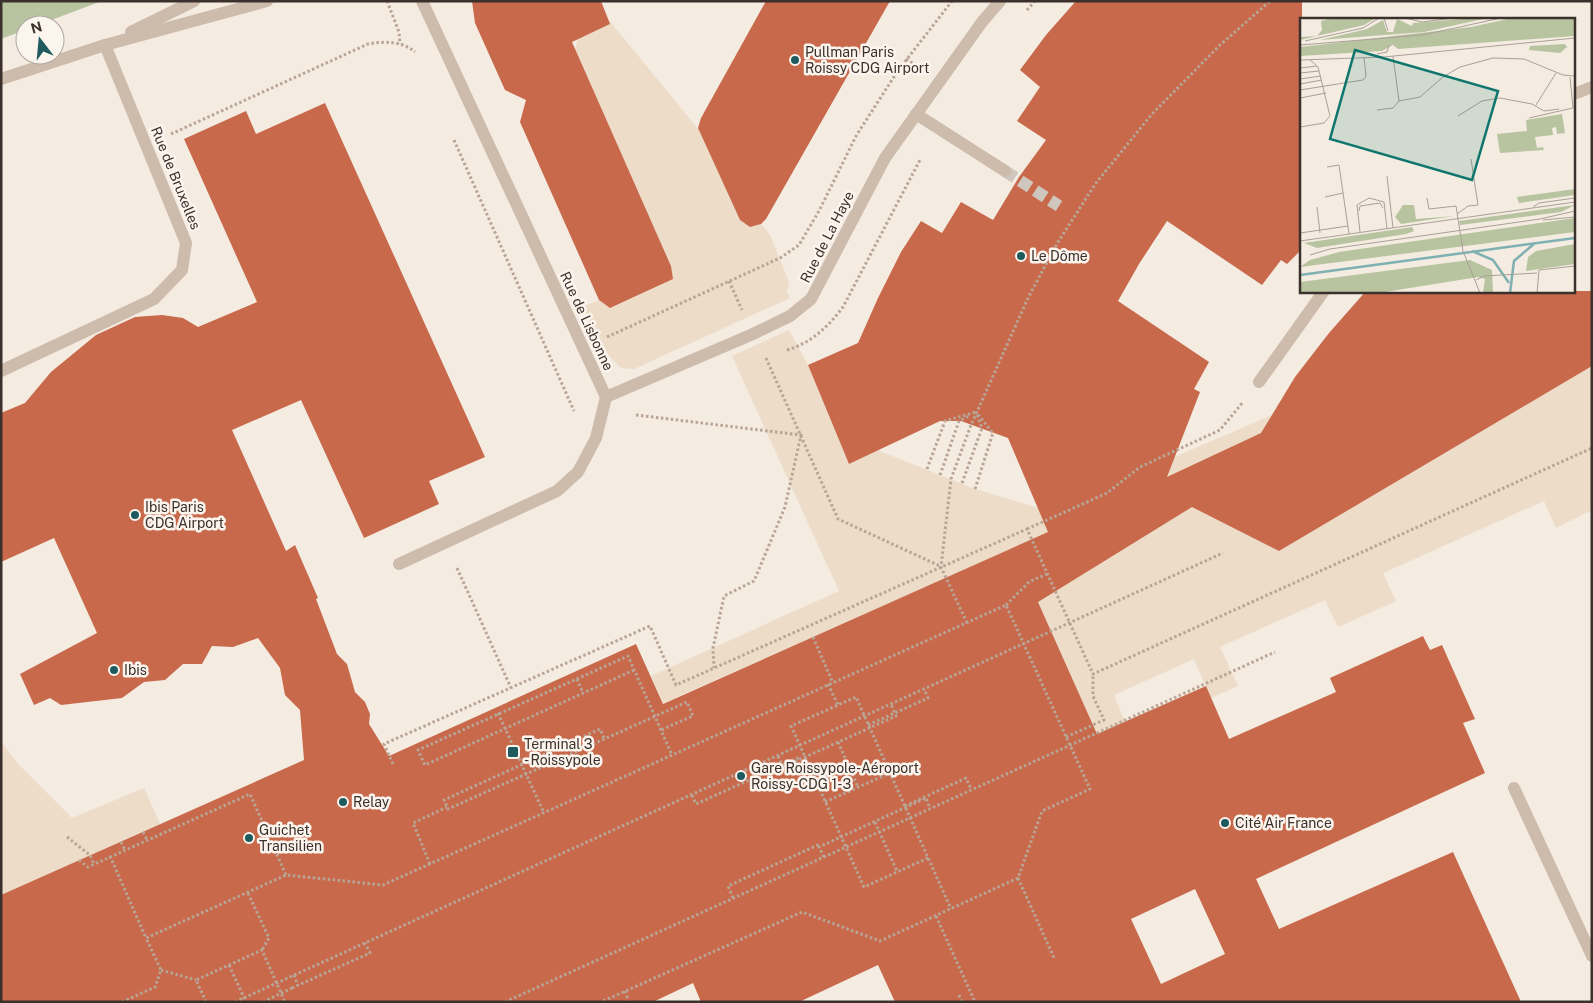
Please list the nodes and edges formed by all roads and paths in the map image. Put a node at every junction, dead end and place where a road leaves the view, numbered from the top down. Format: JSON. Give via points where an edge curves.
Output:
{"nodes":[{"id":1,"x":194,"y":1,"type":"edge"},
{"id":2,"x":267,"y":1,"type":"edge"},
{"id":3,"x":387,"y":1,"type":"edge"},
{"id":4,"x":422,"y":1,"type":"edge"},
{"id":5,"x":952,"y":1,"type":"edge"},
{"id":6,"x":1000,"y":1,"type":"edge"},
{"id":7,"x":1270,"y":1,"type":"edge"},
{"id":8,"x":400,"y":44,"type":"junction"},
{"id":9,"x":105,"y":45,"type":"junction"},
{"id":10,"x":418,"y":60,"type":"dead end"},
{"id":11,"x":1,"y":79,"type":"edge"},
{"id":12,"x":1592,"y":87,"type":"edge"},
{"id":13,"x":1576,"y":93,"type":"edge"},
{"id":14,"x":916,"y":114,"type":"junction"},
{"id":15,"x":450,"y":132,"type":"dead end"},
{"id":16,"x":146,"y":146,"type":"junction"},
{"id":17,"x":1005,"y":171,"type":"tunnel mouth"},
{"id":18,"x":729,"y":280,"type":"junction"},
{"id":19,"x":1323,"y":292,"type":"edge"},
{"id":20,"x":753,"y":334,"type":"junction"},
{"id":21,"x":606,"y":337,"type":"dead end"},
{"id":22,"x":1,"y":371,"type":"edge"},
{"id":23,"x":1259,"y":382,"type":"joint"},
{"id":24,"x":606,"y":397,"type":"junction"},
{"id":25,"x":574,"y":411,"type":"junction"},
{"id":26,"x":603,"y":412,"type":"junction"},
{"id":27,"x":976,"y":412,"type":"junction"},
{"id":28,"x":571,"y":420,"type":"dead end"},
{"id":29,"x":801,"y":435,"type":"junction"},
{"id":30,"x":1592,"y":448,"type":"edge"},
{"id":31,"x":926,"y":470,"type":"dead end"},
{"id":32,"x":940,"y":475,"type":"dead end"},
{"id":33,"x":962,"y":483,"type":"dead end"},
{"id":34,"x":975,"y":488,"type":"dead end"},
{"id":35,"x":1027,"y":529,"type":"junction"},
{"id":36,"x":446,"y":542,"type":"junction"},
{"id":37,"x":1223,"y":553,"type":"dead end"},
{"id":38,"x":399,"y":564,"type":"dead end"},
{"id":39,"x":941,"y":567,"type":"junction"},
{"id":40,"x":1047,"y":574,"type":"junction"},
{"id":41,"x":1006,"y":605,"type":"junction"},
{"id":42,"x":967,"y":623,"type":"junction"},
{"id":43,"x":1070,"y":623,"type":"junction"},
{"id":44,"x":812,"y":637,"type":"dead end"},
{"id":45,"x":1275,"y":652,"type":"dead end"},
{"id":46,"x":714,"y":668,"type":"junction"},
{"id":47,"x":634,"y":670,"type":"junction"},
{"id":48,"x":1093,"y":674,"type":"junction"},
{"id":49,"x":577,"y":679,"type":"junction"},
{"id":50,"x":833,"y":682,"type":"junction"},
{"id":51,"x":828,"y":684,"type":"junction"},
{"id":52,"x":511,"y":688,"type":"junction"},
{"id":53,"x":924,"y":689,"type":"junction"},
{"id":54,"x":583,"y":693,"type":"junction"},
{"id":55,"x":891,"y":704,"type":"junction"},
{"id":56,"x":838,"y":705,"type":"junction"},
{"id":57,"x":498,"y":714,"type":"junction"},
{"id":58,"x":868,"y":725,"type":"junction"},
{"id":59,"x":661,"y":730,"type":"junction"},
{"id":60,"x":604,"y":738,"type":"junction"},
{"id":61,"x":1066,"y":738,"type":"junction"},
{"id":62,"x":838,"y":742,"type":"junction"},
{"id":63,"x":672,"y":755,"type":"junction"},
{"id":64,"x":804,"y":755,"type":"junction"},
{"id":65,"x":778,"y":756,"type":"junction"},
{"id":66,"x":393,"y":764,"type":"dead end"},
{"id":67,"x":522,"y":765,"type":"junction"},
{"id":68,"x":890,"y":773,"type":"junction"},
{"id":69,"x":858,"y":787,"type":"junction"},
{"id":70,"x":1514,"y":788,"type":"dead end"},
{"id":71,"x":971,"y":789,"type":"junction"},
{"id":72,"x":692,"y":795,"type":"junction"},
{"id":73,"x":825,"y":802,"type":"junction"},
{"id":74,"x":904,"y":806,"type":"junction"},
{"id":75,"x":447,"y":807,"type":"junction"},
{"id":76,"x":930,"y":808,"type":"junction"},
{"id":77,"x":544,"y":813,"type":"junction"},
{"id":78,"x":875,"y":822,"type":"junction"},
{"id":79,"x":143,"y":832,"type":"dead end"},
{"id":80,"x":841,"y":836,"type":"junction"},
{"id":81,"x":67,"y":837,"type":"dead end"},
{"id":82,"x":146,"y":840,"type":"junction"},
{"id":83,"x":121,"y":842,"type":"dead end"},
{"id":84,"x":124,"y":850,"type":"junction"},
{"id":85,"x":110,"y":856,"type":"junction"},
{"id":86,"x":824,"y":857,"type":"junction"},
{"id":87,"x":928,"y":858,"type":"junction"},
{"id":88,"x":79,"y":860,"type":"dead end"},
{"id":89,"x":94,"y":864,"type":"junction"},
{"id":90,"x":430,"y":864,"type":"junction"},
{"id":91,"x":897,"y":871,"type":"junction"},
{"id":92,"x":286,"y":876,"type":"junction"},
{"id":93,"x":1018,"y":878,"type":"junction"},
{"id":94,"x":248,"y":893,"type":"junction"},
{"id":95,"x":733,"y":898,"type":"junction"},
{"id":96,"x":951,"y":909,"type":"junction"},
{"id":97,"x":936,"y":916,"type":"junction"},
{"id":98,"x":146,"y":938,"type":"junction"},
{"id":99,"x":365,"y":943,"type":"junction"},
{"id":100,"x":262,"y":950,"type":"junction"},
{"id":101,"x":1592,"y":956,"type":"edge"},
{"id":102,"x":1054,"y":960,"type":"dead end"},
{"id":103,"x":229,"y":965,"type":"junction"},
{"id":104,"x":161,"y":970,"type":"junction"},
{"id":105,"x":294,"y":975,"type":"junction"},
{"id":106,"x":196,"y":980,"type":"junction"},
{"id":107,"x":292,"y":988,"type":"dead end"},
{"id":108,"x":625,"y":991,"type":"junction"},
{"id":109,"x":959,"y":995,"type":"dead end"},
{"id":110,"x":122,"y":1002,"type":"edge"},
{"id":111,"x":206,"y":1002,"type":"edge"},
{"id":112,"x":235,"y":1002,"type":"edge"},
{"id":113,"x":246,"y":1002,"type":"edge"},
{"id":114,"x":263,"y":1002,"type":"edge"},
{"id":115,"x":285,"y":1002,"type":"edge"},
{"id":116,"x":504,"y":1002,"type":"edge"},
{"id":117,"x":601,"y":1002,"type":"edge"},
{"id":118,"x":629,"y":1002,"type":"edge"},
{"id":119,"x":962,"y":1002,"type":"edge"},
{"id":120,"x":975,"y":1002,"type":"edge"}],
"edges":[{"from":1,"to":9,"type":"street"},
{"from":2,"to":9,"type":"street"},
{"from":3,"to":8,"type":"path","via":[[399,32]]},
{"from":4,"to":24,"type":"street","name":"Rue de Lisbonne"},
{"from":5,"to":18,"type":"path","via":[[897,72],[856,136],[799,245],[780,258]]},
{"from":6,"to":14,"type":"street","name":"Rue de La Haye"},
{"from":7,"to":27,"type":"path","via":[[1219,46],[1152,114],[1096,183],[1049,258]]},
{"from":8,"to":10,"type":"path","via":[[414,51]]},
{"from":8,"to":16,"type":"path","via":[[387,41],[368,44]]},
{"from":9,"to":11,"type":"street"},
{"from":9,"to":16,"type":"street","name":"Rue de Bruxelles"},
{"from":12,"to":13,"type":"street"},
{"from":14,"to":17,"type":"street"},
{"from":14,"to":20,"type":"street","name":"Rue de La Haye","via":[[885,158],[811,299],[790,316]]},
{"from":15,"to":25,"type":"path"},
{"from":16,"to":22,"type":"street","name":"Rue de Bruxelles","via":[[186,243],[182,270],[154,300]]},
{"from":18,"to":20,"type":"path"},
{"from":18,"to":21,"type":"path"},
{"from":19,"to":23,"type":"street"},
{"from":20,"to":24,"type":"street","name":"Rue de La Haye"},
{"from":20,"to":29,"type":"path"},
{"from":23,"to":35,"type":"path","via":[[1220,430],[1140,467],[1107,493]]},
{"from":24,"to":26,"type":"street"},
{"from":25,"to":26,"type":"path"},
{"from":25,"to":28,"type":"path"},
{"from":26,"to":29,"type":"path"},
{"from":26,"to":36,"type":"street","via":[[596,438],[578,472],[557,491]]},
{"from":27,"to":31,"type":"path","via":[[945,421]]},
{"from":27,"to":32,"type":"path","via":[[959,421]]},
{"from":27,"to":33,"type":"path","via":[[982,428]]},
{"from":27,"to":34,"type":"path","via":[[993,433]]},
{"from":27,"to":39,"type":"path","via":[[951,479]]},
{"from":29,"to":39,"type":"path","via":[[838,519]]},
{"from":29,"to":46,"type":"path","via":[[785,507],[754,580],[724,596],[713,648]]},
{"from":30,"to":48,"type":"path"},
{"from":35,"to":39,"type":"path"},
{"from":35,"to":40,"type":"path"},
{"from":36,"to":38,"type":"street"},
{"from":36,"to":52,"type":"path"},
{"from":37,"to":43,"type":"path"},
{"from":39,"to":42,"type":"path"},
{"from":39,"to":46,"type":"path"},
{"from":40,"to":41,"type":"path","via":[[1029,582]]},
{"from":40,"to":43,"type":"path"},
{"from":41,"to":42,"type":"path"},
{"from":41,"to":61,"type":"path"},
{"from":42,"to":50,"type":"path"},
{"from":43,"to":48,"type":"path"},
{"from":43,"to":53,"type":"path"},
{"from":44,"to":50,"type":"path"},
{"from":45,"to":71,"type":"path"},
{"from":46,"to":52,"type":"path","via":[[676,685],[650,626]]},
{"from":47,"to":49,"type":"path","via":[[628,656]]},
{"from":47,"to":54,"type":"path"},
{"from":47,"to":59,"type":"path"},
{"from":48,"to":61,"type":"path","via":[[1093,696],[1104,720]]},
{"from":49,"to":54,"type":"path"},
{"from":49,"to":57,"type":"path"},
{"from":50,"to":51,"type":"path"},
{"from":51,"to":56,"type":"path"},
{"from":51,"to":63,"type":"path"},
{"from":52,"to":66,"type":"path","via":[[384,744]]},
{"from":53,"to":55,"type":"path"},
{"from":53,"to":58,"type":"path","via":[[928,698]]},
{"from":54,"to":57,"type":"path","via":[[425,765],[418,750]]},
{"from":55,"to":62,"type":"path","via":[[896,716]]},
{"from":55,"to":65,"type":"path"},
{"from":56,"to":58,"type":"path","via":[[856,697]]},
{"from":56,"to":64,"type":"path","via":[[791,726]]},
{"from":57,"to":67,"type":"path"},
{"from":58,"to":68,"type":"path"},
{"from":59,"to":60,"type":"path","via":[[694,716],[687,702]]},
{"from":59,"to":63,"type":"path"},
{"from":60,"to":67,"type":"path","via":[[600,729]]},
{"from":60,"to":75,"type":"path"},
{"from":61,"to":93,"type":"path","via":[[1090,790],[1042,811]]},
{"from":62,"to":65,"type":"path","via":[[783,767]]},
{"from":62,"to":69,"type":"path"},
{"from":63,"to":77,"type":"path"},
{"from":64,"to":72,"type":"path","via":[[696,804]]},
{"from":64,"to":73,"type":"path"},
{"from":65,"to":72,"type":"path"},
{"from":67,"to":75,"type":"path","via":[[444,800]]},
{"from":67,"to":77,"type":"path"},
{"from":68,"to":69,"type":"path"},
{"from":68,"to":74,"type":"path"},
{"from":69,"to":73,"type":"path"},
{"from":70,"to":101,"type":"street"},
{"from":71,"to":74,"type":"path","via":[[966,778]]},
{"from":71,"to":76,"type":"path"},
{"from":72,"to":99,"type":"path"},
{"from":73,"to":80,"type":"path"},
{"from":74,"to":87,"type":"path"},
{"from":75,"to":90,"type":"path","via":[[412,823]]},
{"from":76,"to":78,"type":"path","via":[[926,798]]},
{"from":76,"to":86,"type":"path"},
{"from":77,"to":90,"type":"path"},
{"from":78,"to":86,"type":"path","via":[[819,847]]},
{"from":78,"to":91,"type":"path"},
{"from":79,"to":82,"type":"path"},
{"from":80,"to":91,"type":"path","via":[[864,887]]},
{"from":80,"to":95,"type":"path","via":[[728,886]]},
{"from":81,"to":89,"type":"path","via":[[90,855]]},
{"from":82,"to":84,"type":"path"},
{"from":82,"to":92,"type":"path","via":[[250,794]]},
{"from":83,"to":84,"type":"path"},
{"from":84,"to":85,"type":"path"},
{"from":85,"to":89,"type":"path"},
{"from":85,"to":98,"type":"path"},
{"from":86,"to":95,"type":"path"},
{"from":87,"to":91,"type":"path"},
{"from":87,"to":96,"type":"path"},
{"from":88,"to":89,"type":"path","via":[[88,866]]},
{"from":90,"to":92,"type":"path","via":[[383,885]]},
{"from":92,"to":94,"type":"path"},
{"from":93,"to":96,"type":"path"},
{"from":93,"to":102,"type":"path"},
{"from":94,"to":98,"type":"path"},
{"from":94,"to":100,"type":"path","via":[[269,938]]},
{"from":95,"to":116,"type":"path"},
{"from":96,"to":97,"type":"path"},
{"from":97,"to":108,"type":"path","via":[[880,941],[802,912]]},
{"from":97,"to":120,"type":"path"},
{"from":98,"to":104,"type":"path"},
{"from":99,"to":105,"type":"path"},
{"from":99,"to":107,"type":"path","via":[[370,953]]},
{"from":100,"to":103,"type":"path"},
{"from":100,"to":115,"type":"path"},
{"from":103,"to":106,"type":"path"},
{"from":103,"to":113,"type":"path"},
{"from":104,"to":106,"type":"path"},
{"from":104,"to":110,"type":"path","via":[[155,987]]},
{"from":105,"to":112,"type":"path"},
{"from":105,"to":114,"type":"path","via":[[299,986]]},
{"from":106,"to":111,"type":"path"},
{"from":108,"to":117,"type":"path"},
{"from":108,"to":118,"type":"path"},
{"from":109,"to":119,"type":"path"}]}
